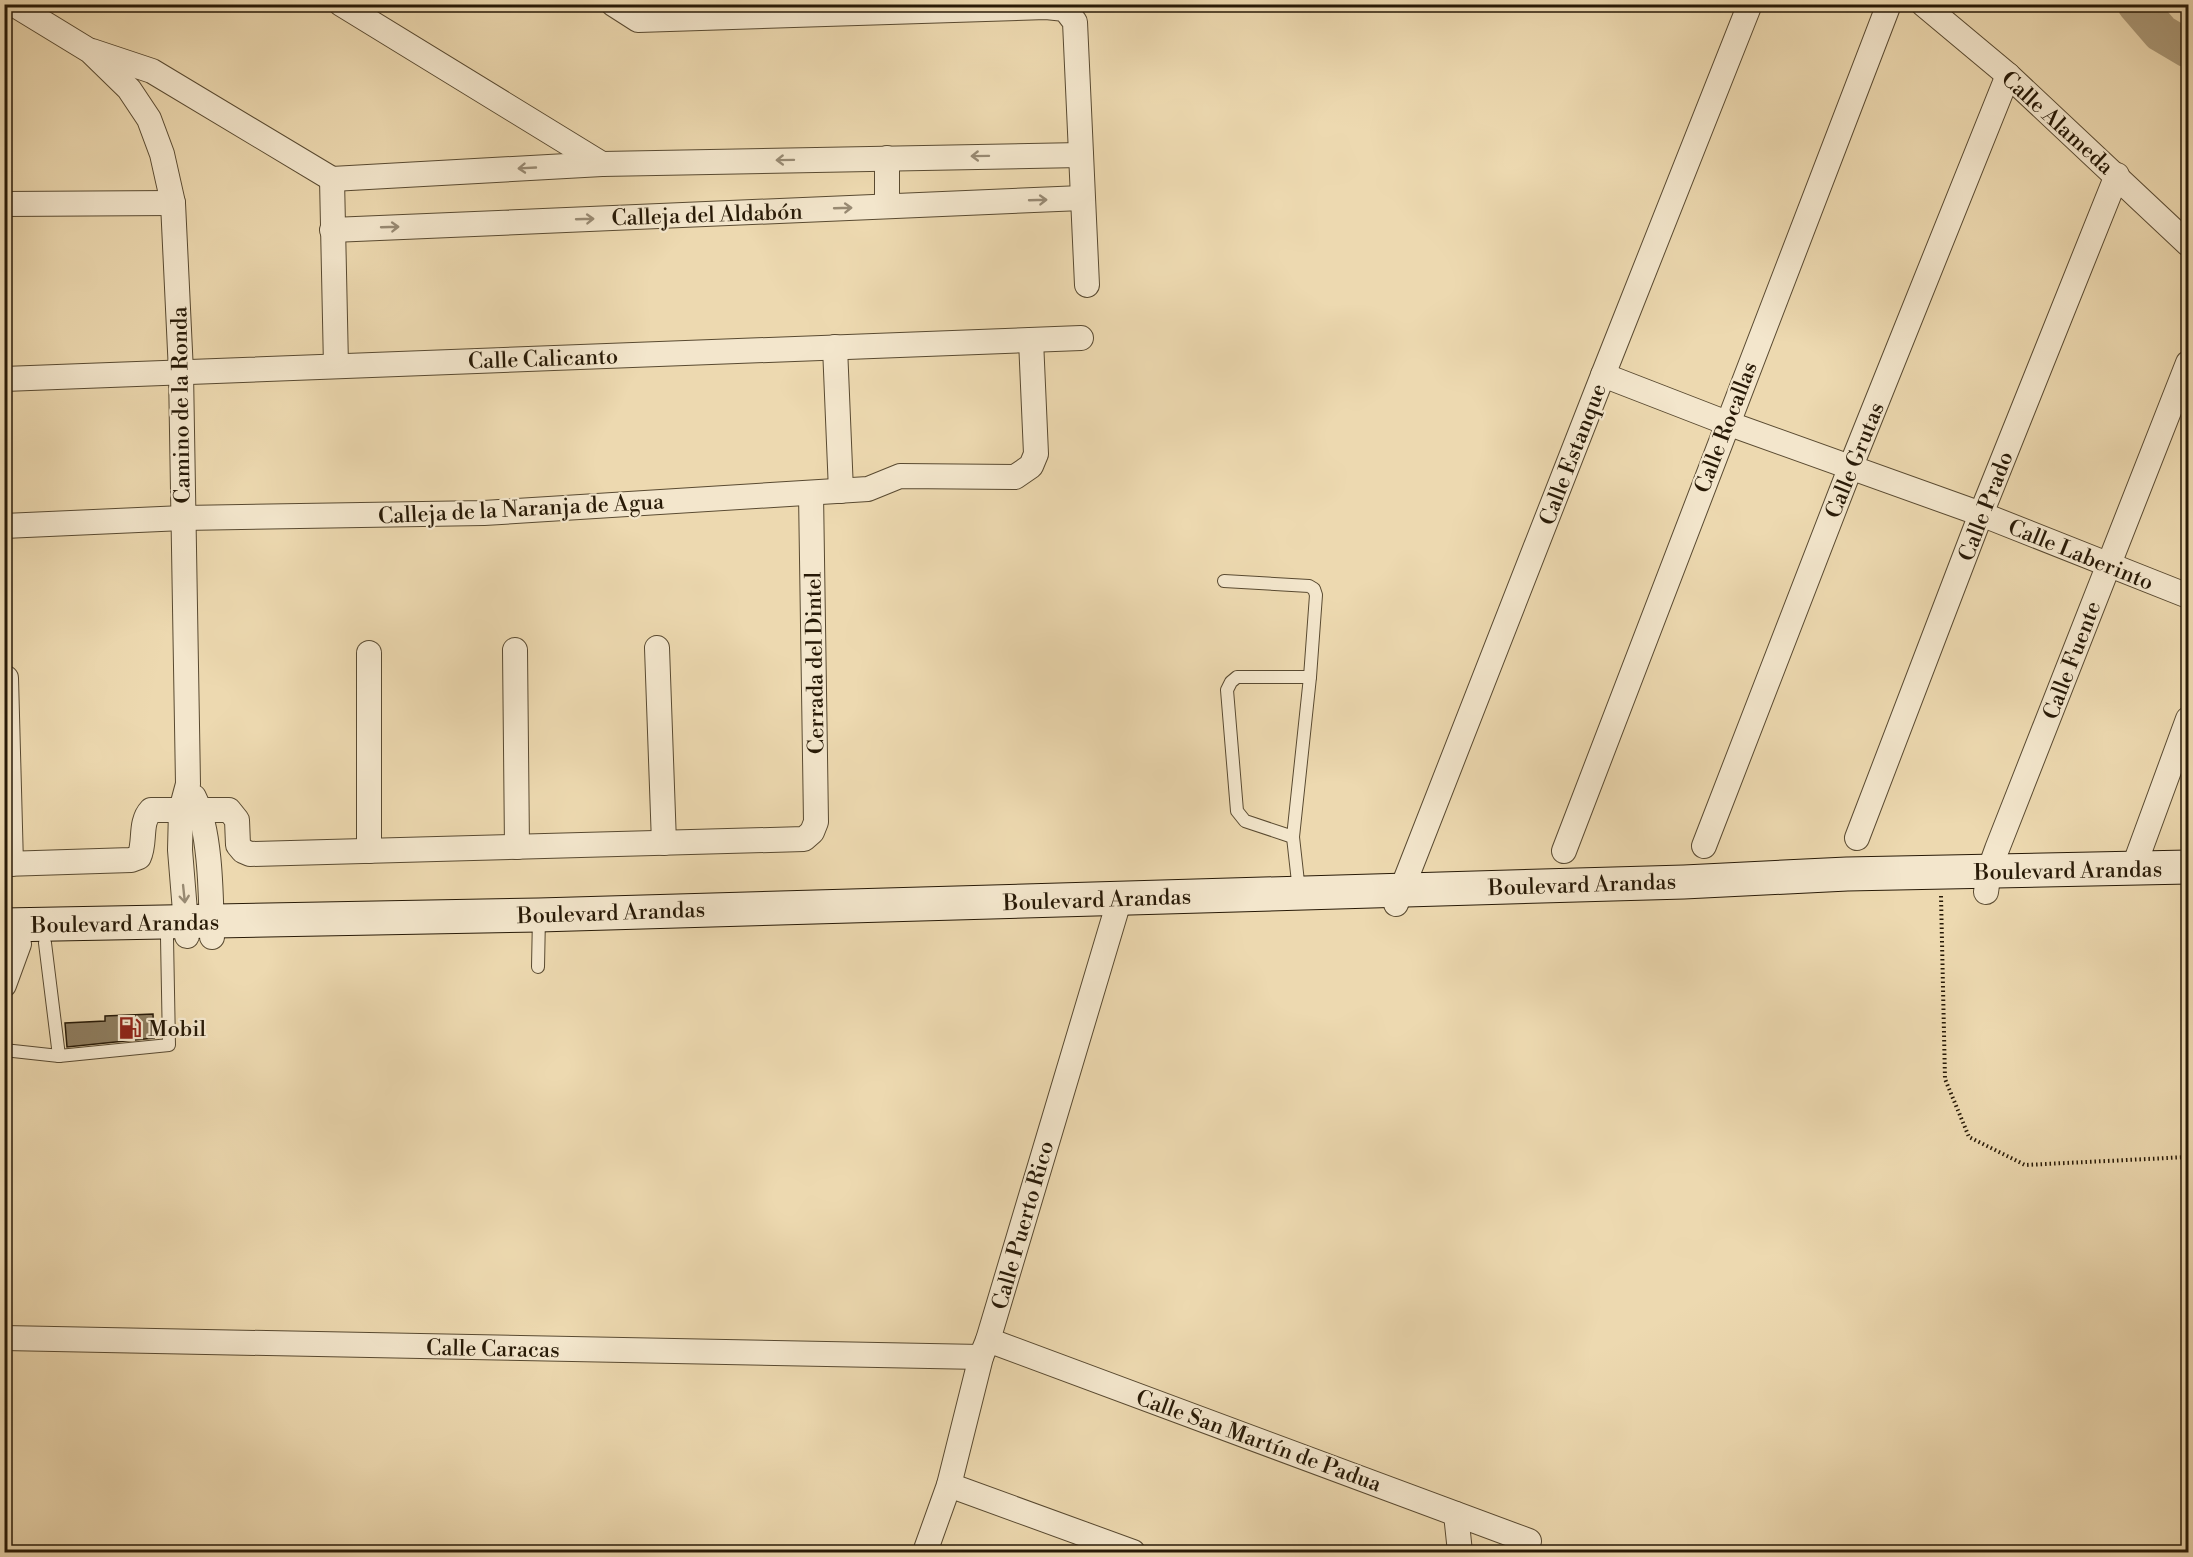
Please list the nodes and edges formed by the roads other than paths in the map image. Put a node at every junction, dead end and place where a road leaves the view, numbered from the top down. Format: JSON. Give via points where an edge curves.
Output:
{"nodes":[{"id":1,"x":13,"y":4,"type":"edge"},
{"id":2,"x":341,"y":4,"type":"edge"},
{"id":3,"x":613,"y":4,"type":"edge"},
{"id":4,"x":1750,"y":4,"type":"edge"},
{"id":5,"x":1889,"y":4,"type":"edge"},
{"id":6,"x":1923,"y":4,"type":"edge"},
{"id":7,"x":90,"y":51,"type":"junction"},
{"id":8,"x":2008,"y":75,"type":"junction"},
{"id":9,"x":1081,"y":155,"type":"junction"},
{"id":10,"x":887,"y":158,"type":"junction"},
{"id":11,"x":602,"y":164,"type":"junction"},
{"id":12,"x":2117,"y":175,"type":"junction"},
{"id":13,"x":332,"y":179,"type":"junction"},
{"id":14,"x":1082,"y":198,"type":"junction"},
{"id":15,"x":173,"y":203,"type":"junction"},
{"id":16,"x":4,"y":204,"type":"edge"},
{"id":17,"x":887,"y":206,"type":"junction"},
{"id":18,"x":332,"y":230,"type":"junction"},
{"id":19,"x":2188,"y":244,"type":"edge"},
{"id":20,"x":1087,"y":285,"type":"dead end"},
{"id":21,"x":1081,"y":338,"type":"dead end"},
{"id":22,"x":1031,"y":340,"type":"junction"},
{"id":23,"x":835,"y":347,"type":"junction"},
{"id":24,"x":2188,"y":363,"type":"edge"},
{"id":25,"x":336,"y":366,"type":"junction"},
{"id":26,"x":181,"y":372,"type":"junction"},
{"id":27,"x":1603,"y":375,"type":"junction"},
{"id":28,"x":4,"y":379,"type":"edge"},
{"id":29,"x":1727,"y":423,"type":"junction"},
{"id":30,"x":1851,"y":466,"type":"junction"},
{"id":31,"x":841,"y":491,"type":"junction"},
{"id":32,"x":811,"y":493,"type":"junction"},
{"id":33,"x":1981,"y":514,"type":"junction"},
{"id":34,"x":183,"y":518,"type":"junction"},
{"id":35,"x":4,"y":526,"type":"edge"},
{"id":36,"x":2108,"y":565,"type":"junction"},
{"id":37,"x":1224,"y":581,"type":"dead end"},
{"id":38,"x":2188,"y":596,"type":"edge"},
{"id":39,"x":657,"y":648,"type":"dead end"},
{"id":40,"x":515,"y":650,"type":"dead end"},
{"id":41,"x":369,"y":653,"type":"dead end"},
{"id":42,"x":1310,"y":677,"type":"junction"},
{"id":43,"x":6,"y":678,"type":"dead end"},
{"id":44,"x":2188,"y":719,"type":"edge"},
{"id":45,"x":191,"y":810,"type":"junction"},
{"id":46,"x":1293,"y":837,"type":"junction"},
{"id":47,"x":1857,"y":838,"type":"dead end"},
{"id":48,"x":664,"y":843,"type":"junction"},
{"id":49,"x":1704,"y":846,"type":"dead end"},
{"id":50,"x":517,"y":847,"type":"junction"},
{"id":51,"x":369,"y":851,"type":"junction"},
{"id":52,"x":1564,"y":851,"type":"dead end"},
{"id":53,"x":8,"y":864,"type":"edge"},
{"id":54,"x":2188,"y":867,"type":"edge"},
{"id":55,"x":2133,"y":869,"type":"junction"},
{"id":56,"x":1988,"y":881,"type":"junction"},
{"id":57,"x":2188,"y":886,"type":"edge"},
{"id":58,"x":1299,"y":892,"type":"junction"},
{"id":59,"x":1399,"y":897,"type":"junction"},
{"id":60,"x":1117,"y":905,"type":"junction"},
{"id":61,"x":539,"y":921,"type":"junction"},
{"id":62,"x":193,"y":931,"type":"junction"},
{"id":63,"x":18,"y":939,"type":"edge"},
{"id":64,"x":538,"y":967,"type":"dead end"},
{"id":65,"x":4,"y":985,"type":"edge"},
{"id":66,"x":4,"y":1050,"type":"edge"},
{"id":67,"x":59,"y":1056,"type":"junction"},
{"id":68,"x":4,"y":1338,"type":"edge"},
{"id":69,"x":985,"y":1349,"type":"junction"},
{"id":70,"x":948,"y":1485,"type":"junction"},
{"id":71,"x":1456,"y":1514,"type":"junction"},
{"id":72,"x":1529,"y":1541,"type":"dead end"},
{"id":73,"x":925,"y":1552,"type":"edge"},
{"id":74,"x":1133,"y":1552,"type":"edge"},
{"id":75,"x":1460,"y":1552,"type":"edge"}],
"edges":[{"from":1,"to":7,"type":"street","name":"Camino de la Ronda"},
{"from":2,"to":11,"type":"street"},
{"from":3,"to":9,"type":"street","via":[[638,20],[1065,9],[1075,22]]},
{"from":4,"to":27,"type":"street","name":"Calle Estanque"},
{"from":5,"to":29,"type":"street","name":"Calle Rocallas"},
{"from":6,"to":8,"type":"street","name":"Calle Alameda"},
{"from":7,"to":13,"type":"street","name":"Camino de la Ronda","via":[[152,71]]},
{"from":7,"to":15,"type":"street","name":"Camino de la Ronda","via":[[129,89],[149,119]]},
{"from":8,"to":12,"type":"street","name":"Calle Alameda"},
{"from":8,"to":30,"type":"street","name":"Calle Grutas"},
{"from":9,"to":10,"type":"street","one_way":true},
{"from":9,"to":14,"type":"street"},
{"from":10,"to":11,"type":"street","one_way":true},
{"from":10,"to":17,"type":"street"},
{"from":11,"to":13,"type":"street","one_way":true},
{"from":12,"to":19,"type":"street","name":"Calle Alameda"},
{"from":12,"to":33,"type":"street","name":"Calle Prado"},
{"from":13,"to":18,"type":"street"},
{"from":17,"to":14,"type":"street","name":"Calleja del Aldabón","one_way":true},
{"from":14,"to":20,"type":"street"},
{"from":15,"to":16,"type":"street"},
{"from":15,"to":26,"type":"street","name":"Camino de la Ronda"},
{"from":18,"to":17,"type":"street","name":"Calleja del Aldabón","one_way":true},
{"from":18,"to":25,"type":"street"},
{"from":21,"to":22,"type":"street","name":"Calle Calicanto"},
{"from":22,"to":23,"type":"street","name":"Calle Calicanto"},
{"from":22,"to":31,"type":"street","name":"Calleja de la Naranja de Agua","via":[[1036,454],[1031,466],[1015,477],[900,476],[868,489]]},
{"from":23,"to":25,"type":"street","name":"Calle Calicanto"},
{"from":23,"to":31,"type":"street"},
{"from":24,"to":36,"type":"street","name":"Calle Fuente"},
{"from":25,"to":26,"type":"street","name":"Calle Calicanto"},
{"from":26,"to":28,"type":"street","name":"Calle Calicanto"},
{"from":26,"to":34,"type":"street","name":"Camino de la Ronda"},
{"from":27,"to":29,"type":"street","name":"Calle Laberinto"},
{"from":27,"to":59,"type":"street","name":"Calle Estanque"},
{"from":29,"to":30,"type":"street","name":"Calle Laberinto"},
{"from":29,"to":52,"type":"street","name":"Calle Rocallas"},
{"from":30,"to":33,"type":"street","name":"Calle Laberinto"},
{"from":30,"to":49,"type":"street","name":"Calle Grutas"},
{"from":31,"to":32,"type":"street","name":"Calleja de la Naranja de Agua"},
{"from":32,"to":34,"type":"street","name":"Calleja de la Naranja de Agua","via":[[484,513]]},
{"from":32,"to":48,"type":"street","name":"Cerrada del Dintel","via":[[816,822],[812,832],[804,840]]},
{"from":33,"to":36,"type":"street","name":"Calle Laberinto"},
{"from":33,"to":47,"type":"street","name":"Calle Prado"},
{"from":34,"to":35,"type":"street","name":"Calleja de la Naranja de Agua"},
{"from":34,"to":45,"type":"street","name":"Camino de la Ronda"},
{"from":36,"to":38,"type":"street","name":"Calle Laberinto"},
{"from":36,"to":56,"type":"street","name":"Calle Fuente"},
{"from":37,"to":42,"type":"lane","via":[[1314,589]]},
{"from":39,"to":48,"type":"street"},
{"from":40,"to":50,"type":"street"},
{"from":41,"to":51,"type":"street"},
{"from":42,"to":46,"type":"lane"},
{"from":42,"to":46,"type":"lane","via":[[1237,677],[1227,690],[1237,811],[1245,821]]},
{"from":43,"to":53,"type":"street"},
{"from":44,"to":55,"type":"street"},
{"from":45,"to":51,"type":"street","via":[[229,810],[237,820],[238,845],[250,854]]},
{"from":45,"to":53,"type":"street","via":[[151,810],[144,821],[143,849],[131,860]]},
{"from":45,"to":62,"type":"street","name":"Camino de la Ronda","via":[[206,851]]},
{"from":46,"to":58,"type":"lane"},
{"from":48,"to":50,"type":"street"},
{"from":50,"to":51,"type":"street"},
{"from":54,"to":55,"type":"main road","name":"Boulevard Arandas"},
{"from":55,"to":56,"type":"main road","name":"Boulevard Arandas"},
{"from":56,"to":57,"type":"main road","name":"Boulevard Arandas"},
{"from":56,"to":59,"type":"main road","name":"Boulevard Arandas","via":[[1847,874]]},
{"from":56,"to":59,"type":"main road","name":"Boulevard Arandas","via":[[1941,893]]},
{"from":58,"to":59,"type":"main road","name":"Boulevard Arandas"},
{"from":58,"to":60,"type":"main road","name":"Boulevard Arandas"},
{"from":59,"to":60,"type":"main road","name":"Boulevard Arandas"},
{"from":60,"to":61,"type":"main road","name":"Boulevard Arandas"},
{"from":60,"to":69,"type":"street","name":"Calle Puerto Rico"},
{"from":61,"to":62,"type":"main road","name":"Boulevard Arandas"},
{"from":61,"to":64,"type":"lane"},
{"from":62,"to":63,"type":"main road","name":"Boulevard Arandas"},
{"from":62,"to":63,"type":"main road","name":"Boulevard Arandas"},
{"from":62,"to":67,"type":"lane","via":[[169,1045]]},
{"from":63,"to":65,"type":"street"},
{"from":63,"to":67,"type":"lane"},
{"from":66,"to":67,"type":"lane"},
{"from":68,"to":69,"type":"street","name":"Calle Caracas"},
{"from":69,"to":70,"type":"street","name":"Calle Puerto Rico"},
{"from":69,"to":71,"type":"street","name":"Calle San Martín de Padua"},
{"from":70,"to":73,"type":"street","name":"Calle Puerto Rico"},
{"from":70,"to":74,"type":"street"},
{"from":71,"to":72,"type":"street","name":"Calle San Martín de Padua"},
{"from":71,"to":75,"type":"street"}]}
